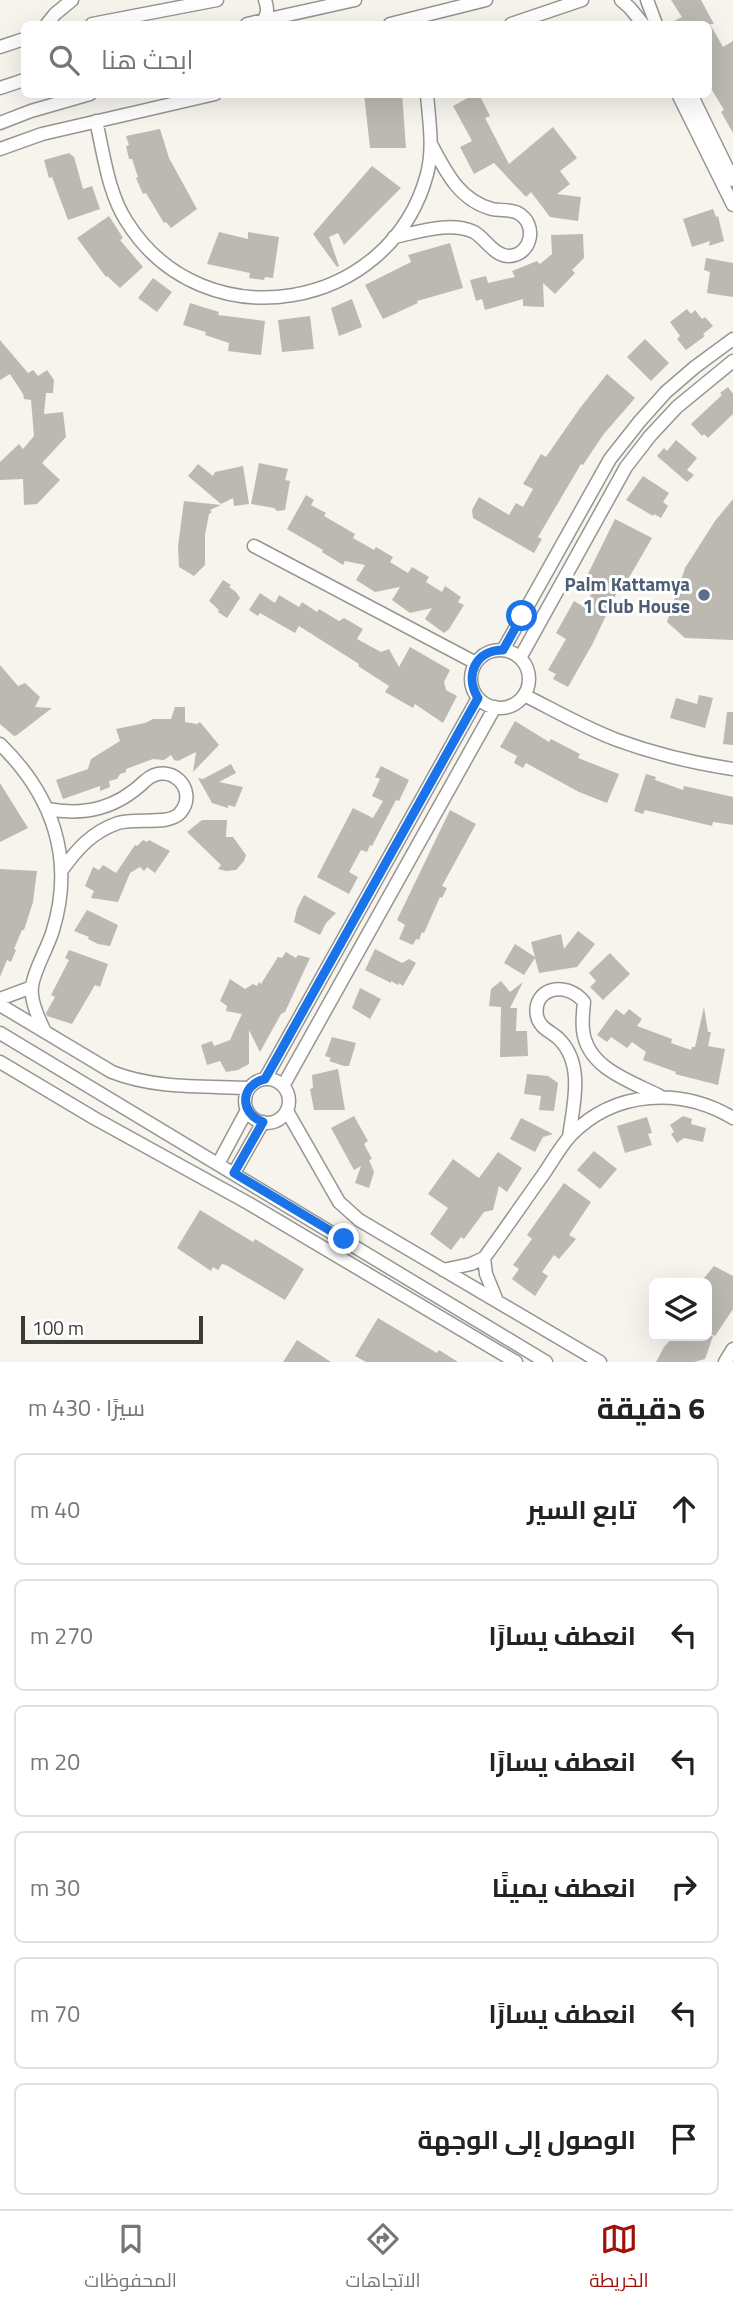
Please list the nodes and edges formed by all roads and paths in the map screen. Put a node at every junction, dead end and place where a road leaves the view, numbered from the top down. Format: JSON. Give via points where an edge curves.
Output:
{"nodes":[{"id":1,"x":72,"y":0,"type":"edge"},
{"id":2,"x":217,"y":0,"type":"edge"},
{"id":3,"x":265,"y":0,"type":"edge"},
{"id":4,"x":300,"y":0,"type":"edge"},
{"id":5,"x":355,"y":0,"type":"edge"},
{"id":6,"x":486,"y":0,"type":"edge"},
{"id":7,"x":582,"y":0,"type":"edge"},
{"id":8,"x":621,"y":0,"type":"edge"},
{"id":9,"x":647,"y":0,"type":"edge"},
{"id":10,"x":314,"y":8,"type":"junction"},
{"id":11,"x":49,"y":21,"type":"edge"},
{"id":12,"x":108,"y":21,"type":"edge"},
{"id":13,"x":262,"y":21,"type":"joint"},
{"id":14,"x":402,"y":21,"type":"edge"},
{"id":15,"x":520,"y":21,"type":"edge"},
{"id":16,"x":647,"y":21,"type":"edge"},
{"id":17,"x":649,"y":21,"type":"edge"},
{"id":18,"x":21,"y":40,"type":"edge"},
{"id":19,"x":0,"y":47,"type":"edge"},
{"id":20,"x":21,"y":81,"type":"edge"},
{"id":21,"x":0,"y":88,"type":"edge"},
{"id":22,"x":76,"y":98,"type":"edge"},
{"id":23,"x":197,"y":98,"type":"edge"},
{"id":24,"x":427,"y":98,"type":"edge"},
{"id":25,"x":680,"y":98,"type":"edge"},
{"id":26,"x":693,"y":98,"type":"edge"},
{"id":27,"x":96,"y":121,"type":"junction"},
{"id":28,"x":0,"y":123,"type":"edge"},
{"id":29,"x":431,"y":144,"type":"junction"},
{"id":30,"x":0,"y":149,"type":"edge"},
{"id":31,"x":733,"y":180,"type":"edge"},
{"id":32,"x":733,"y":205,"type":"edge"},
{"id":33,"x":394,"y":237,"type":"junction"},
{"id":34,"x":733,"y":339,"type":"edge"},
{"id":35,"x":733,"y":361,"type":"edge"},
{"id":36,"x":254,"y":546,"type":"dead end"},
{"id":37,"x":503,"y":650,"type":"junction"},
{"id":38,"x":520,"y":658,"type":"junction"},
{"id":39,"x":475,"y":663,"type":"junction"},
{"id":40,"x":524,"y":695,"type":"junction"},
{"id":41,"x":478,"y":698,"type":"junction"},
{"id":42,"x":495,"y":707,"type":"junction"},
{"id":43,"x":0,"y":744,"type":"edge"},
{"id":44,"x":733,"y":769,"type":"edge"},
{"id":45,"x":47,"y":810,"type":"junction"},
{"id":46,"x":62,"y":870,"type":"junction"},
{"id":47,"x":32,"y":987,"type":"junction"},
{"id":48,"x":0,"y":999,"type":"edge"},
{"id":49,"x":0,"y":1005,"type":"edge"},
{"id":50,"x":45,"y":1032,"type":"junction"},
{"id":51,"x":0,"y":1033,"type":"edge"},
{"id":52,"x":0,"y":1062,"type":"edge"},
{"id":53,"x":265,"y":1079,"type":"junction"},
{"id":54,"x":283,"y":1086,"type":"junction"},
{"id":55,"x":249,"y":1088,"type":"junction"},
{"id":56,"x":660,"y":1096,"type":"junction"},
{"id":57,"x":107,"y":1097,"type":"junction"},
{"id":58,"x":247,"y":1110,"type":"junction"},
{"id":59,"x":287,"y":1111,"type":"junction"},
{"id":60,"x":94,"y":1118,"type":"junction"},
{"id":61,"x":733,"y":1118,"type":"edge"},
{"id":62,"x":263,"y":1122,"type":"junction"},
{"id":63,"x":569,"y":1137,"type":"junction"},
{"id":64,"x":231,"y":1141,"type":"junction"},
{"id":65,"x":247,"y":1150,"type":"junction"},
{"id":66,"x":218,"y":1164,"type":"junction"},
{"id":67,"x":234,"y":1173,"type":"junction"},
{"id":68,"x":344,"y":1239,"type":"junction"},
{"id":69,"x":335,"y":1255,"type":"junction"},
{"id":70,"x":484,"y":1258,"type":"junction"},
{"id":71,"x":443,"y":1270,"type":"junction"},
{"id":72,"x":498,"y":1302,"type":"junction"},
{"id":73,"x":733,"y":1349,"type":"edge"},
{"id":74,"x":516,"y":1362,"type":"edge"},
{"id":75,"x":545,"y":1362,"type":"edge"},
{"id":76,"x":600,"y":1362,"type":"edge"},
{"id":77,"x":725,"y":1362,"type":"edge"}],
"edges":[{"from":1,"to":11,"type":"street"},
{"from":2,"to":12,"type":"street"},
{"from":3,"to":13,"type":"street","via":[[267,15]]},
{"from":4,"to":10,"type":"street"},
{"from":5,"to":10,"type":"street"},
{"from":6,"to":14,"type":"street"},
{"from":7,"to":15,"type":"street"},
{"from":8,"to":16,"type":"street"},
{"from":9,"to":17,"type":"street"},
{"from":10,"to":13,"type":"street"},
{"from":18,"to":19,"type":"street"},
{"from":20,"to":21,"type":"street"},
{"from":22,"to":28,"type":"street"},
{"from":23,"to":27,"type":"street"},
{"from":24,"to":29,"type":"street"},
{"from":25,"to":32,"type":"street"},
{"from":26,"to":31,"type":"street"},
{"from":27,"to":30,"type":"street"},
{"from":27,"to":33,"type":"street","via":[[114,197],[128,223],[168,266],[203,285],[250,298],[309,293],[362,269]]},
{"from":29,"to":33,"type":"street","via":[[417,201]]},
{"from":29,"to":33,"type":"street","via":[[461,192],[476,203],[523,216],[531,235],[520,253],[509,256],[499,254],[474,232],[458,228]]},
{"from":34,"to":37,"type":"street","via":[[666,392],[610,459]]},
{"from":35,"to":38,"type":"street","via":[[677,407],[626,467]]},
{"from":36,"to":39,"type":"street"},
{"from":37,"to":38,"type":"street"},
{"from":37,"to":39,"type":"street","via":[[485,654]]},
{"from":38,"to":40,"type":"street","via":[[528,676]]},
{"from":39,"to":41,"type":"street","via":[[471,681]]},
{"from":40,"to":42,"type":"street","via":[[508,706]]},
{"from":40,"to":44,"type":"street","via":[[614,739],[698,764]]},
{"from":41,"to":42,"type":"street"},
{"from":41,"to":53,"type":"street"},
{"from":42,"to":54,"type":"street"},
{"from":43,"to":45,"type":"street","via":[[37,789]]},
{"from":45,"to":46,"type":"street"},
{"from":45,"to":46,"type":"street","via":[[75,813],[103,808],[161,773],[184,785],[186,803],[175,818],[120,822],[97,832],[77,848]]},
{"from":46,"to":47,"type":"street","via":[[53,932]]},
{"from":47,"to":48,"type":"street"},
{"from":47,"to":50,"type":"street"},
{"from":49,"to":50,"type":"street"},
{"from":50,"to":55,"type":"street","via":[[130,1079]]},
{"from":51,"to":57,"type":"street"},
{"from":52,"to":60,"type":"street"},
{"from":53,"to":54,"type":"street"},
{"from":53,"to":55,"type":"street"},
{"from":54,"to":59,"type":"street","via":[[289,1101]]},
{"from":55,"to":58,"type":"street"},
{"from":56,"to":61,"type":"street","via":[[701,1102]]},
{"from":56,"to":63,"type":"street","via":[[639,1098],[601,1112]]},
{"from":56,"to":63,"type":"street","via":[[600,1064],[585,1042],[584,1002],[566,988],[554,989],[544,995],[537,1017],[542,1027],[559,1039],[572,1062],[576,1088]]},
{"from":57,"to":60,"type":"street"},
{"from":57,"to":66,"type":"street"},
{"from":58,"to":62,"type":"street"},
{"from":58,"to":64,"type":"street"},
{"from":59,"to":62,"type":"street","via":[[277,1121]]},
{"from":59,"to":71,"type":"street","via":[[348,1212]]},
{"from":60,"to":69,"type":"street"},
{"from":62,"to":65,"type":"street"},
{"from":63,"to":70,"type":"street"},
{"from":64,"to":65,"type":"street"},
{"from":64,"to":66,"type":"street"},
{"from":65,"to":67,"type":"street"},
{"from":66,"to":67,"type":"street"},
{"from":67,"to":68,"type":"street"},
{"from":68,"to":69,"type":"street"},
{"from":68,"to":75,"type":"street"},
{"from":69,"to":74,"type":"street"},
{"from":70,"to":71,"type":"street"},
{"from":70,"to":72,"type":"street"},
{"from":71,"to":72,"type":"street"},
{"from":72,"to":76,"type":"street"},
{"from":73,"to":77,"type":"street"}]}
